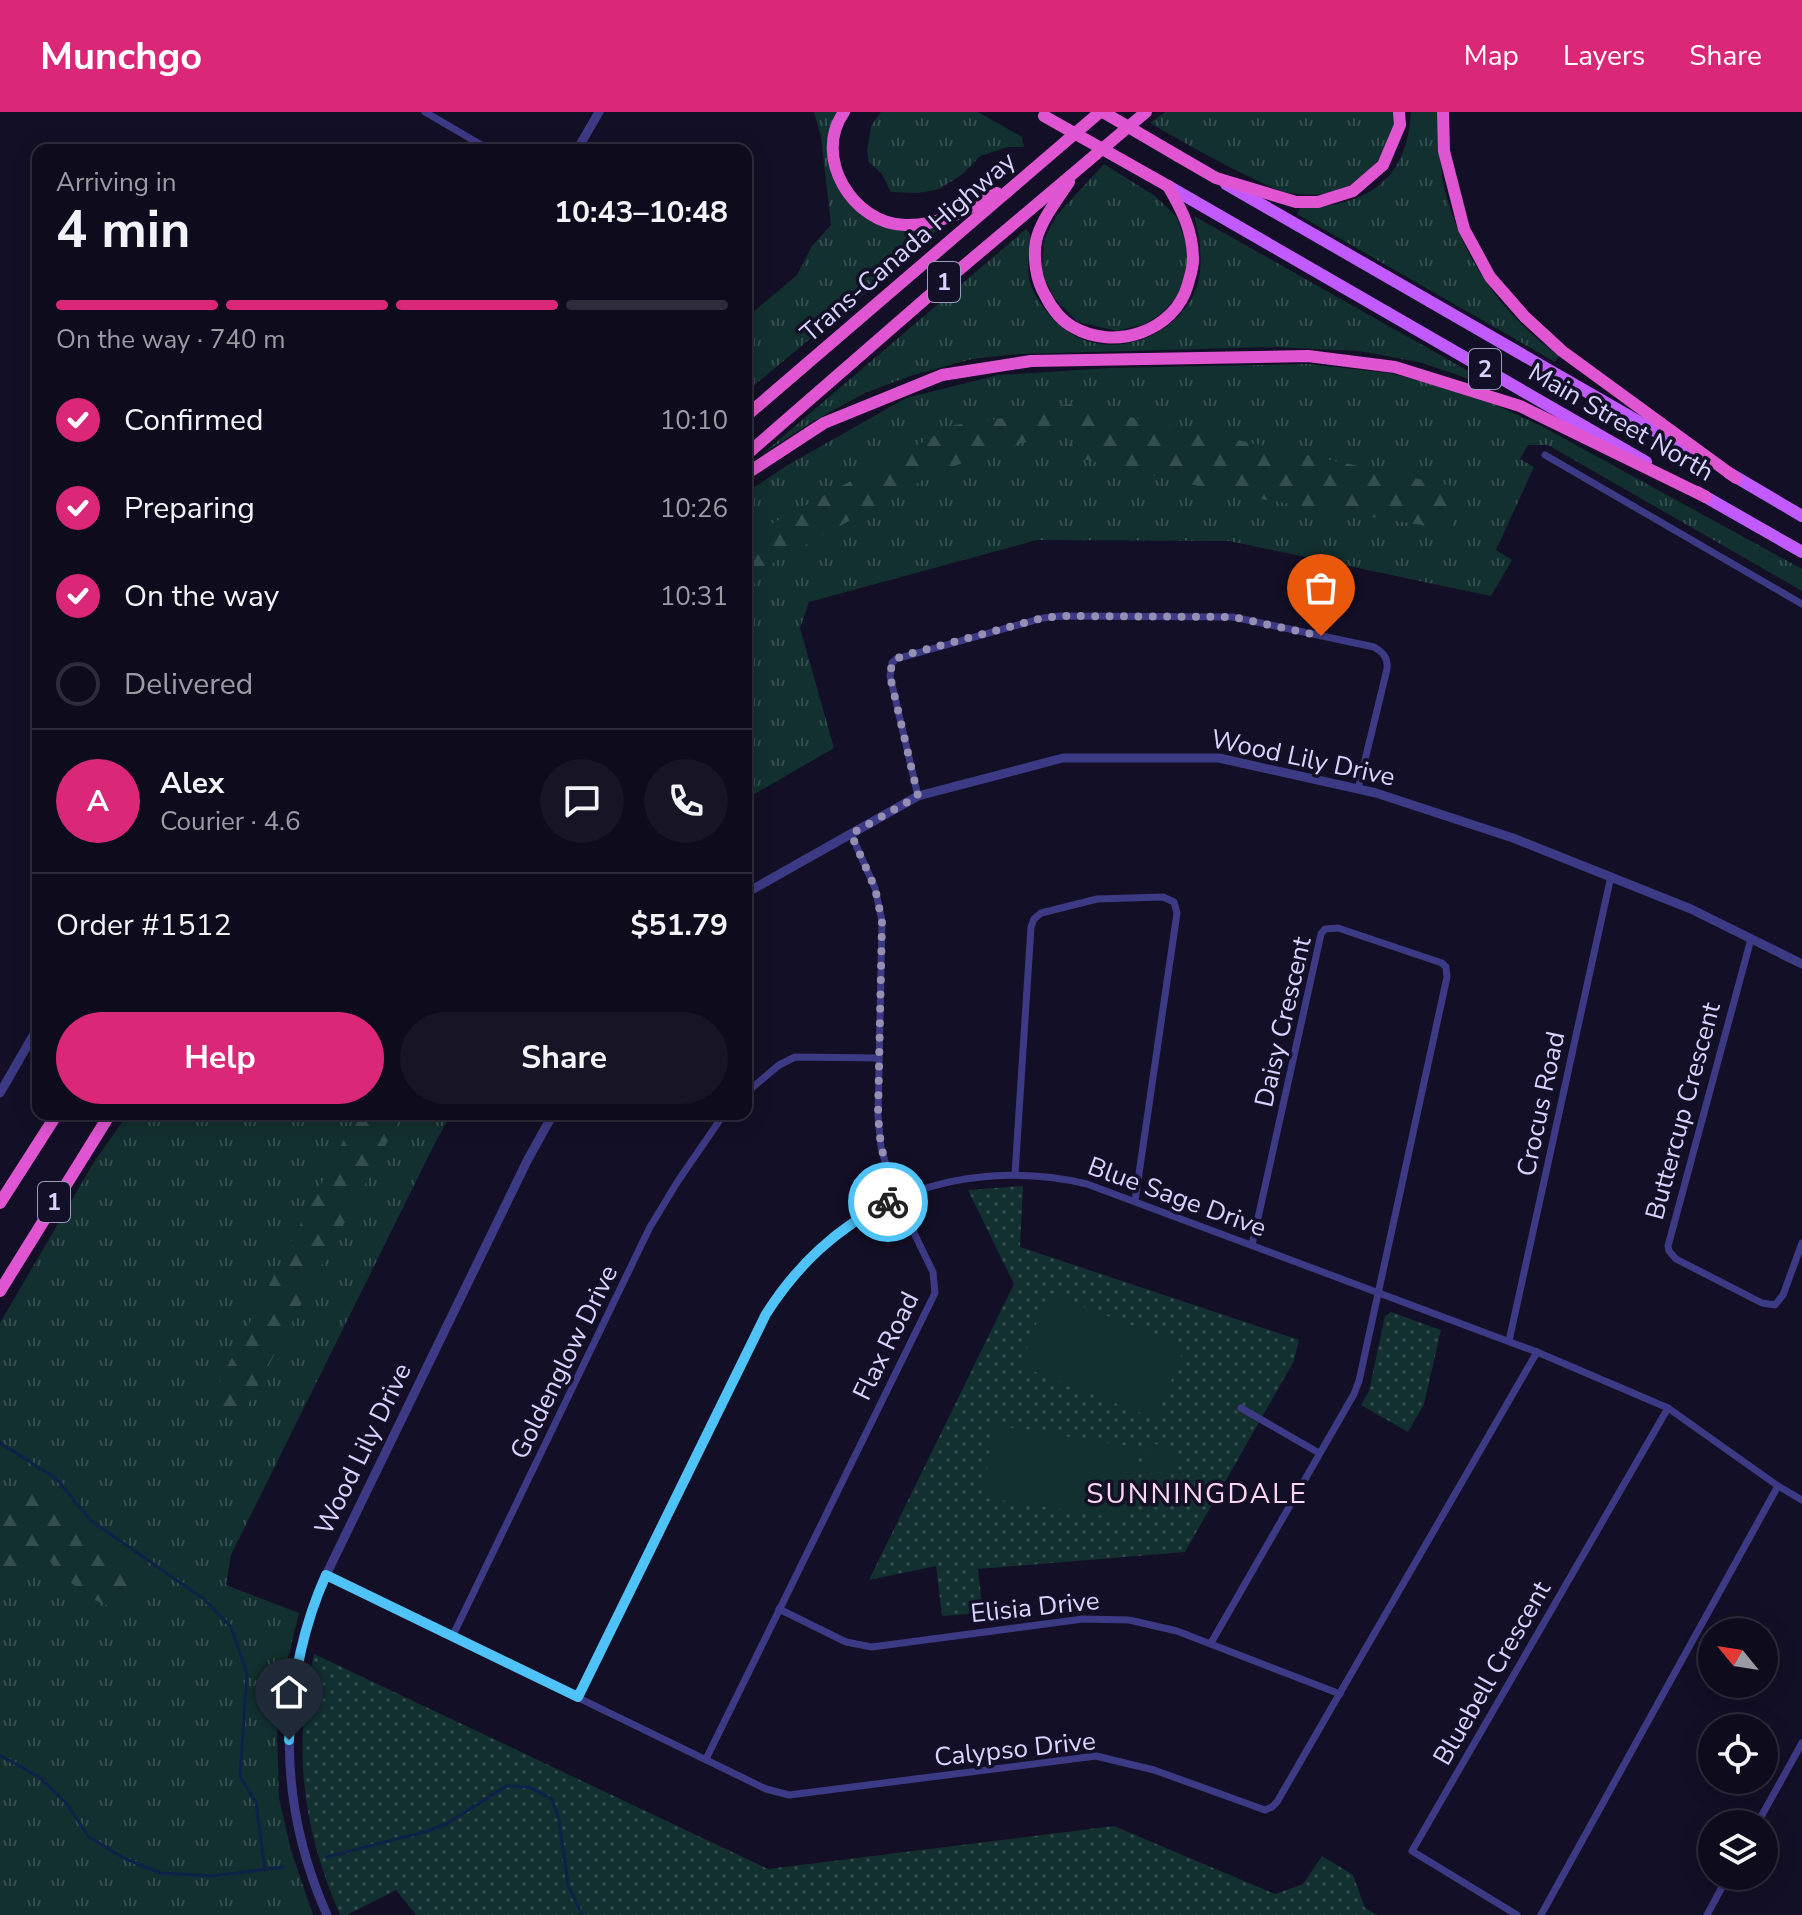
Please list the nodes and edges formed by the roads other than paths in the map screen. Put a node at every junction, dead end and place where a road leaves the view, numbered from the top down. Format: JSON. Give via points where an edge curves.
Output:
{"nodes":[{"id":1,"x":425,"y":112,"type":"edge"},
{"id":2,"x":599,"y":112,"type":"edge"},
{"id":3,"x":844,"y":112,"type":"edge"},
{"id":4,"x":1102,"y":112,"type":"edge"},
{"id":5,"x":1146,"y":112,"type":"edge"},
{"id":6,"x":1399,"y":112,"type":"edge"},
{"id":7,"x":1443,"y":112,"type":"edge"},
{"id":8,"x":1041,"y":114,"type":"edge"},
{"id":9,"x":480,"y":144,"type":"edge"},
{"id":10,"x":580,"y":144,"type":"edge"},
{"id":11,"x":1077,"y":170,"type":"junction"},
{"id":12,"x":1024,"y":177,"type":"junction"},
{"id":13,"x":1216,"y":178,"type":"junction"},
{"id":14,"x":1168,"y":186,"type":"junction"},
{"id":15,"x":752,"y":411,"type":"edge"},
{"id":16,"x":752,"y":450,"type":"edge"},
{"id":17,"x":1545,"y":455,"type":"dead end"},
{"id":18,"x":752,"y":470,"type":"edge"},
{"id":19,"x":1736,"y":478,"type":"junction"},
{"id":20,"x":1706,"y":497,"type":"junction"},
{"id":21,"x":1802,"y":516,"type":"edge"},
{"id":22,"x":1802,"y":552,"type":"edge"},
{"id":23,"x":1802,"y":604,"type":"edge"},
{"id":24,"x":1358,"y":789,"type":"junction"},
{"id":25,"x":918,"y":796,"type":"junction"},
{"id":26,"x":851,"y":834,"type":"junction"},
{"id":27,"x":1611,"y":876,"type":"junction"},
{"id":28,"x":752,"y":890,"type":"edge"},
{"id":29,"x":1751,"y":939,"type":"junction"},
{"id":30,"x":1802,"y":964,"type":"edge"},
{"id":31,"x":32,"y":1037,"type":"edge"},
{"id":32,"x":878,"y":1058,"type":"junction"},
{"id":33,"x":752,"y":1088,"type":"edge"},
{"id":34,"x":0,"y":1093,"type":"edge"},
{"id":35,"x":53,"y":1120,"type":"edge"},
{"id":36,"x":106,"y":1120,"type":"edge"},
{"id":37,"x":550,"y":1120,"type":"edge"},
{"id":38,"x":720,"y":1120,"type":"edge"},
{"id":39,"x":1015,"y":1174,"type":"junction"},
{"id":40,"x":897,"y":1198,"type":"junction"},
{"id":41,"x":1135,"y":1201,"type":"junction"},
{"id":42,"x":0,"y":1203,"type":"edge"},
{"id":43,"x":1802,"y":1243,"type":"edge"},
{"id":44,"x":1252,"y":1245,"type":"junction"},
{"id":45,"x":0,"y":1291,"type":"edge"},
{"id":46,"x":1379,"y":1292,"type":"junction"},
{"id":47,"x":1509,"y":1341,"type":"junction"},
{"id":48,"x":1537,"y":1352,"type":"junction"},
{"id":49,"x":1241,"y":1408,"type":"dead end"},
{"id":50,"x":1668,"y":1408,"type":"junction"},
{"id":51,"x":1319,"y":1453,"type":"junction"},
{"id":52,"x":1778,"y":1486,"type":"junction"},
{"id":53,"x":1802,"y":1500,"type":"edge"},
{"id":54,"x":326,"y":1575,"type":"junction"},
{"id":55,"x":779,"y":1609,"type":"junction"},
{"id":56,"x":453,"y":1635,"type":"junction"},
{"id":57,"x":1211,"y":1643,"type":"junction"},
{"id":58,"x":1340,"y":1694,"type":"junction"},
{"id":59,"x":578,"y":1697,"type":"junction"},
{"id":60,"x":1802,"y":1743,"type":"edge"},
{"id":61,"x":706,"y":1759,"type":"junction"},
{"id":62,"x":1765,"y":1810,"type":"edge"},
{"id":63,"x":1720,"y":1890,"type":"edge"},
{"id":64,"x":327,"y":1915,"type":"edge"},
{"id":65,"x":1517,"y":1915,"type":"edge"},
{"id":66,"x":1541,"y":1915,"type":"edge"},
{"id":67,"x":1707,"y":1915,"type":"edge"}],
"edges":[{"from":1,"to":9,"type":"street"},
{"from":2,"to":10,"type":"street"},
{"from":3,"to":12,"type":"highway","via":[[834,135],[837,175],[871,216],[905,225],[952,217]]},
{"from":4,"to":12,"type":"highway","name":"Trans-Canada Highway","number":"1"},
{"from":4,"to":13,"type":"highway","number":"2","bridge":true},
{"from":5,"to":11,"type":"highway","name":"Trans-Canada Highway","number":"1"},
{"from":6,"to":13,"type":"highway","via":[[1400,125],[1383,165],[1353,191],[1318,202],[1296,202]]},
{"from":7,"to":19,"type":"highway","via":[[1444,151],[1464,229],[1490,277],[1562,351]]},
{"from":8,"to":14,"type":"highway","number":"2","bridge":true},
{"from":11,"to":14,"type":"highway","via":[[1036,240],[1035,258],[1039,285],[1053,309],[1071,326],[1093,335],[1142,333],[1168,317],[1184,298],[1194,264],[1192,244],[1184,212]]},
{"from":11,"to":16,"type":"highway","name":"Trans-Canada Highway","number":"1"},
{"from":12,"to":15,"type":"highway","name":"Trans-Canada Highway","number":"1"},
{"from":13,"to":19,"type":"main road","name":"Main Street North","number":"2"},
{"from":14,"to":20,"type":"main road","name":"Main Street North","number":"2"},
{"from":17,"to":23,"type":"street"},
{"from":18,"to":20,"type":"highway","via":[[824,423],[942,375],[1031,361],[1308,356],[1395,367],[1520,406]]},
{"from":19,"to":21,"type":"main road","name":"Main Street North","number":"2"},
{"from":20,"to":22,"type":"main road","name":"Main Street North","number":"2"},
{"from":24,"to":25,"type":"street","name":"Wood Lily Drive","via":[[1219,758],[1072,757]]},
{"from":24,"to":25,"type":"street","via":[[1387,669],[1385,656],[1374,647],[1233,617],[1060,616],[892,663],[890,676]]},
{"from":24,"to":27,"type":"street","name":"Wood Lily Drive","via":[[1513,838]]},
{"from":25,"to":26,"type":"street","name":"Wood Lily Drive"},
{"from":26,"to":28,"type":"street","name":"Wood Lily Drive"},
{"from":26,"to":32,"type":"street","name":"Flax Road","via":[[881,913]]},
{"from":27,"to":29,"type":"street","name":"Wood Lily Drive"},
{"from":27,"to":47,"type":"street","name":"Crocus Road"},
{"from":29,"to":30,"type":"street","name":"Wood Lily Drive"},
{"from":29,"to":43,"type":"street","name":"Buttercup Crescent","via":[[1668,1246],[1676,1259],[1775,1305]]},
{"from":31,"to":34,"type":"street"},
{"from":32,"to":33,"type":"street","via":[[795,1057]]},
{"from":32,"to":40,"type":"street","name":"Flax Road","via":[[879,1131]]},
{"from":35,"to":42,"type":"highway","number":"1"},
{"from":36,"to":45,"type":"highway","number":"1"},
{"from":37,"to":54,"type":"street","name":"Wood Lily Drive"},
{"from":38,"to":56,"type":"street","name":"Goldenglow Drive","via":[[650,1227]]},
{"from":39,"to":40,"type":"street","name":"Blue Sage Drive","via":[[945,1182]]},
{"from":39,"to":41,"type":"street","name":"Blue Sage Drive","via":[[1079,1182]]},
{"from":39,"to":41,"type":"street","via":[[1034,919],[1097,899],[1163,897],[1174,902],[1177,913]]},
{"from":40,"to":55,"type":"street","name":"Flax Road","via":[[933,1272],[935,1293]]},
{"from":40,"to":59,"type":"street","name":"Blue Sage Drive","via":[[826,1243],[774,1301]]},
{"from":41,"to":44,"type":"street","name":"Blue Sage Drive"},
{"from":44,"to":46,"type":"street","name":"Blue Sage Drive"},
{"from":44,"to":46,"type":"street","name":"Daisy Crescent","via":[[1321,934],[1338,928],[1437,960],[1446,967],[1447,977]]},
{"from":46,"to":47,"type":"street","name":"Blue Sage Drive"},
{"from":46,"to":51,"type":"street","via":[[1357,1387]]},
{"from":47,"to":48,"type":"street","name":"Blue Sage Drive"},
{"from":48,"to":50,"type":"street","name":"Blue Sage Drive"},
{"from":48,"to":58,"type":"street","name":"Calypso Drive"},
{"from":49,"to":51,"type":"street"},
{"from":50,"to":52,"type":"street","name":"Blue Sage Drive"},
{"from":50,"to":65,"type":"street","name":"Bluebell Crescent","via":[[1412,1851]]},
{"from":51,"to":57,"type":"street"},
{"from":52,"to":53,"type":"street","name":"Blue Sage Drive"},
{"from":52,"to":66,"type":"street"},
{"from":54,"to":56,"type":"street","name":"Calypso Drive"},
{"from":54,"to":64,"type":"street","name":"Wood Lily Drive","via":[[311,1610],[294,1679],[289,1740],[300,1838]]},
{"from":55,"to":57,"type":"street","name":"Elisia Drive","via":[[846,1642],[872,1647],[1083,1619],[1129,1620]]},
{"from":55,"to":61,"type":"street","name":"Flax Road"},
{"from":56,"to":59,"type":"street","name":"Calypso Drive"},
{"from":57,"to":58,"type":"street","name":"Elisia Drive"},
{"from":58,"to":61,"type":"street","name":"Calypso Drive","via":[[1277,1802],[1265,1810],[1154,1770],[1096,1756],[789,1795]]},
{"from":59,"to":61,"type":"street","name":"Calypso Drive"},
{"from":60,"to":62,"type":"street"},
{"from":63,"to":67,"type":"street"}]}
